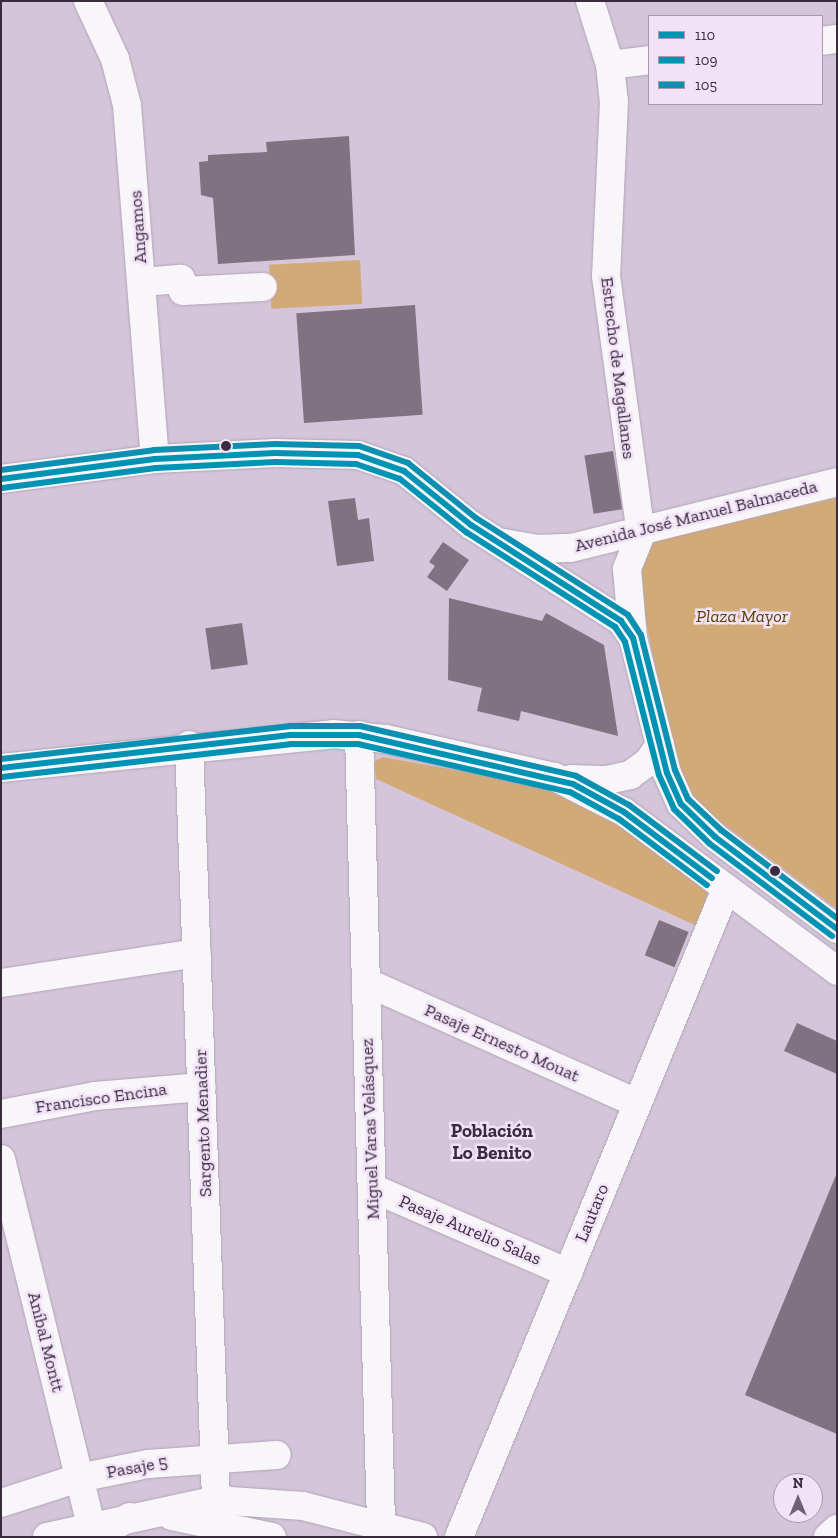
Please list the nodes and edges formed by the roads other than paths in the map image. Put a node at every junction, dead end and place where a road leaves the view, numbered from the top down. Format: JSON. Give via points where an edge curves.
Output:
{"nodes":[{"id":1,"x":88,"y":1,"type":"edge"},
{"id":2,"x":590,"y":1,"type":"edge"},
{"id":3,"x":837,"y":39,"type":"edge"},
{"id":4,"x":823,"y":41,"type":"edge"},
{"id":5,"x":648,"y":60,"type":"edge"},
{"id":6,"x":610,"y":65,"type":"junction"},
{"id":7,"x":142,"y":282,"type":"junction"},
{"id":8,"x":263,"y":287,"type":"dead end"},
{"id":9,"x":155,"y":459,"type":"junction"},
{"id":10,"x":1,"y":479,"type":"edge"},
{"id":11,"x":837,"y":482,"type":"edge"},
{"id":12,"x":641,"y":534,"type":"junction"},
{"id":13,"x":496,"y":542,"type":"junction"},
{"id":14,"x":634,"y":638,"type":"junction"},
{"id":15,"x":359,"y":735,"type":"junction"},
{"id":16,"x":660,"y":744,"type":"junction"},
{"id":17,"x":189,"y":745,"type":"junction"},
{"id":18,"x":1,"y":768,"type":"edge"},
{"id":19,"x":555,"y":777,"type":"junction"},
{"id":20,"x":726,"y":889,"type":"junction"},
{"id":21,"x":837,"y":929,"type":"edge"},
{"id":22,"x":197,"y":954,"type":"junction"},
{"id":23,"x":837,"y":971,"type":"edge"},
{"id":24,"x":366,"y":982,"type":"junction"},
{"id":25,"x":1,"y":983,"type":"edge"},
{"id":26,"x":202,"y":1087,"type":"junction"},
{"id":27,"x":637,"y":1103,"type":"junction"},
{"id":28,"x":1,"y":1114,"type":"edge"},
{"id":29,"x":1,"y":1159,"type":"edge"},
{"id":30,"x":372,"y":1188,"type":"junction"},
{"id":31,"x":568,"y":1273,"type":"junction"},
{"id":32,"x":277,"y":1455,"type":"dead end"},
{"id":33,"x":215,"y":1456,"type":"junction"},
{"id":34,"x":79,"y":1478,"type":"junction"},
{"id":35,"x":216,"y":1500,"type":"junction"},
{"id":36,"x":1,"y":1503,"type":"edge"},
{"id":37,"x":134,"y":1516,"type":"junction"},
{"id":38,"x":381,"y":1524,"type":"junction"},
{"id":39,"x":837,"y":1530,"type":"edge"},
{"id":40,"x":94,"y":1531,"type":"edge"},
{"id":41,"x":47,"y":1537,"type":"edge"},
{"id":42,"x":272,"y":1537,"type":"edge"},
{"id":43,"x":423,"y":1537,"type":"edge"},
{"id":44,"x":459,"y":1537,"type":"edge"},
{"id":45,"x":828,"y":1537,"type":"edge"}],
"edges":[{"from":1,"to":7,"type":"main road","name":"Angamos","via":[[115,59],[127,105]]},
{"from":2,"to":6,"type":"main road","name":"Estrecho de Magallanes"},
{"from":3,"to":4,"type":"main road"},
{"from":5,"to":6,"type":"main road"},
{"from":6,"to":12,"type":"main road","name":"Estrecho de Magallanes","via":[[613,119],[606,284]]},
{"from":7,"to":8,"type":"main road","via":[[181,279],[182,291]]},
{"from":7,"to":9,"type":"main road","name":"Angamos"},
{"from":9,"to":10,"type":"main road"},
{"from":9,"to":13,"type":"main road","via":[[314,453],[373,458],[404,471]]},
{"from":11,"to":12,"type":"main road","name":"Avenida José Manuel Balmaceda"},
{"from":12,"to":13,"type":"main road","name":"Avenida José Manuel Balmaceda","via":[[554,549]]},
{"from":12,"to":14,"type":"main road","name":"Estrecho de Magallanes","via":[[627,569]]},
{"from":13,"to":14,"type":"main road","via":[[609,611]]},
{"from":14,"to":16,"type":"main road"},
{"from":15,"to":17,"type":"main road","via":[[312,734]]},
{"from":15,"to":19,"type":"main road"},
{"from":15,"to":24,"type":"main road","name":"Miguel Varas Velásquez"},
{"from":16,"to":19,"type":"main road","via":[[639,769],[619,778]]},
{"from":16,"to":21,"type":"main road","via":[[674,790],[689,814]]},
{"from":17,"to":18,"type":"main road"},
{"from":17,"to":22,"type":"main road","name":"Sargento Menadier"},
{"from":19,"to":20,"type":"main road","via":[[624,812]]},
{"from":20,"to":23,"type":"main road"},
{"from":20,"to":27,"type":"main road","name":"Lautaro"},
{"from":22,"to":25,"type":"main road"},
{"from":22,"to":26,"type":"main road","name":"Sargento Menadier"},
{"from":24,"to":27,"type":"main road","name":"Pasaje Ernesto Mouat"},
{"from":24,"to":30,"type":"main road","name":"Miguel Varas Velásquez"},
{"from":26,"to":28,"type":"main road","name":"Francisco Encina","via":[[95,1096]]},
{"from":26,"to":33,"type":"main road","name":"Sargento Menadier"},
{"from":27,"to":31,"type":"main road","name":"Lautaro"},
{"from":29,"to":34,"type":"main road","name":"Aníbal Montt"},
{"from":30,"to":31,"type":"main road","name":"Pasaje Aurelio Salas"},
{"from":30,"to":38,"type":"main road","name":"Miguel Varas Velásquez"},
{"from":31,"to":44,"type":"main road","name":"Lautaro"},
{"from":32,"to":33,"type":"main road","name":"Pasaje 5"},
{"from":33,"to":34,"type":"main road","name":"Pasaje 5"},
{"from":33,"to":35,"type":"main road","name":"Sargento Menadier"},
{"from":34,"to":36,"type":"main road","name":"Pasaje 5"},
{"from":34,"to":40,"type":"main road","name":"Aníbal Montt"},
{"from":35,"to":37,"type":"main road"},
{"from":35,"to":38,"type":"main road","via":[[303,1506]]},
{"from":37,"to":40,"type":"main road"},
{"from":37,"to":42,"type":"main road","via":[[202,1519]]},
{"from":38,"to":43,"type":"main road"},
{"from":39,"to":45,"type":"main road"},
{"from":40,"to":41,"type":"main road"}]}
